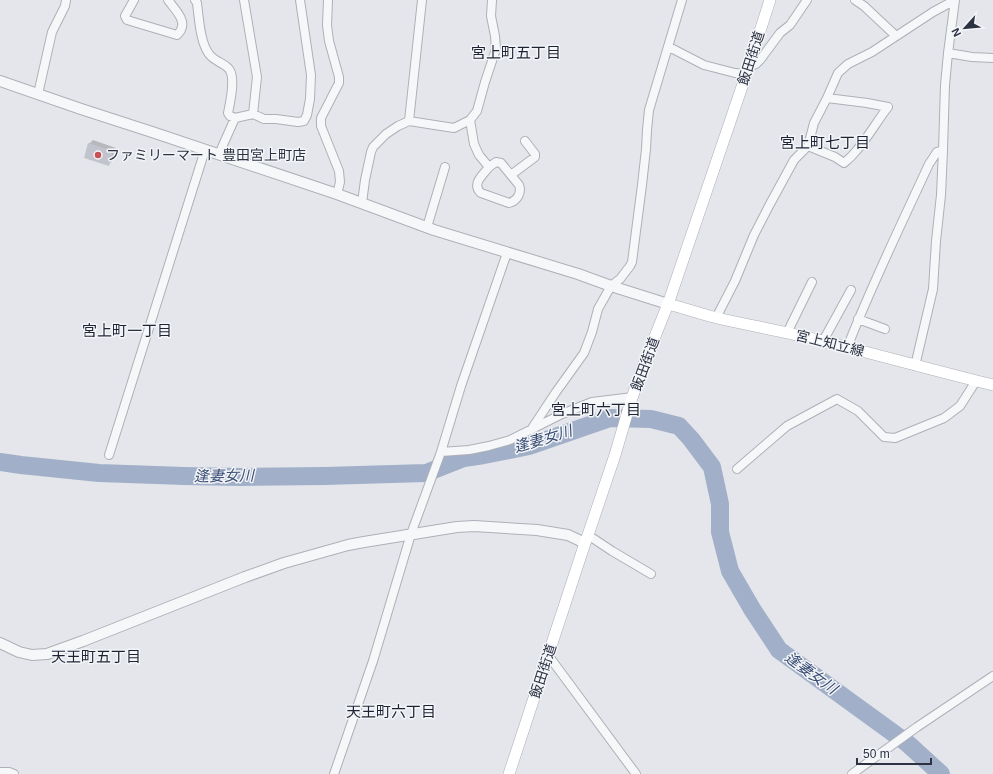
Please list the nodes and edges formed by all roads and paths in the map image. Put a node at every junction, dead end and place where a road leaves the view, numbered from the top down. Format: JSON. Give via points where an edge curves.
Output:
{"nodes":[{"id":1,"x":66,"y":0,"type":"edge"},
{"id":2,"x":134,"y":0,"type":"edge"},
{"id":3,"x":168,"y":0,"type":"edge"},
{"id":4,"x":195,"y":0,"type":"edge"},
{"id":5,"x":244,"y":0,"type":"edge"},
{"id":6,"x":300,"y":0,"type":"edge"},
{"id":7,"x":328,"y":0,"type":"edge"},
{"id":8,"x":422,"y":0,"type":"edge"},
{"id":9,"x":492,"y":0,"type":"edge"},
{"id":10,"x":682,"y":0,"type":"edge"},
{"id":11,"x":770,"y":0,"type":"edge"},
{"id":12,"x":807,"y":0,"type":"edge"},
{"id":13,"x":855,"y":0,"type":"edge"},
{"id":14,"x":955,"y":0,"type":"edge"},
{"id":15,"x":896,"y":36,"type":"junction"},
{"id":16,"x":669,"y":47,"type":"junction"},
{"id":17,"x":948,"y":53,"type":"junction"},
{"id":18,"x":993,"y":58,"type":"edge"},
{"id":19,"x":747,"y":70,"type":"junction"},
{"id":20,"x":0,"y":81,"type":"edge"},
{"id":21,"x":38,"y":94,"type":"junction"},
{"id":22,"x":827,"y":98,"type":"junction"},
{"id":23,"x":252,"y":114,"type":"junction"},
{"id":24,"x":235,"y":118,"type":"junction"},
{"id":25,"x":470,"y":120,"type":"junction"},
{"id":26,"x":408,"y":121,"type":"junction"},
{"id":27,"x":525,"y":141,"type":"dead end"},
{"id":28,"x":808,"y":146,"type":"junction"},
{"id":29,"x":205,"y":150,"type":"junction"},
{"id":30,"x":943,"y":150,"type":"junction"},
{"id":31,"x":218,"y":154,"type":"junction"},
{"id":32,"x":445,"y":167,"type":"dead end"},
{"id":33,"x":489,"y":167,"type":"junction"},
{"id":34,"x":511,"y":176,"type":"junction"},
{"id":35,"x":337,"y":194,"type":"junction"},
{"id":36,"x":362,"y":202,"type":"junction"},
{"id":37,"x":427,"y":227,"type":"junction"},
{"id":38,"x":507,"y":252,"type":"junction"},
{"id":39,"x":812,"y":282,"type":"dead end"},
{"id":40,"x":611,"y":286,"type":"junction"},
{"id":41,"x":851,"y":290,"type":"dead end"},
{"id":42,"x":668,"y":304,"type":"junction"},
{"id":43,"x":716,"y":318,"type":"junction"},
{"id":44,"x":858,"y":319,"type":"junction"},
{"id":45,"x":884,"y":329,"type":"dead end"},
{"id":46,"x":787,"y":333,"type":"junction"},
{"id":47,"x":823,"y":341,"type":"junction"},
{"id":48,"x":847,"y":348,"type":"junction"},
{"id":49,"x":915,"y":366,"type":"junction"},
{"id":50,"x":976,"y":381,"type":"junction"},
{"id":51,"x":993,"y":385,"type":"edge"},
{"id":52,"x":632,"y":400,"type":"junction"},
{"id":53,"x":531,"y":430,"type":"junction"},
{"id":54,"x":109,"y":454,"type":"dead end"},
{"id":55,"x":440,"y":454,"type":"junction"},
{"id":56,"x":737,"y":469,"type":"dead end"},
{"id":57,"x":411,"y":534,"type":"junction"},
{"id":58,"x":587,"y":539,"type":"junction"},
{"id":59,"x":651,"y":574,"type":"dead end"},
{"id":60,"x":0,"y":643,"type":"edge"},
{"id":61,"x":548,"y":655,"type":"junction"},
{"id":62,"x":993,"y":676,"type":"edge"},
{"id":63,"x":0,"y":772,"type":"edge"},
{"id":64,"x":14,"y":774,"type":"edge"},
{"id":65,"x":334,"y":774,"type":"edge"},
{"id":66,"x":509,"y":774,"type":"edge"},
{"id":67,"x":636,"y":774,"type":"edge"},
{"id":68,"x":852,"y":774,"type":"edge"}],
"edges":[{"from":1,"to":21,"type":"street","via":[[52,32]]},
{"from":2,"to":3,"type":"street","via":[[125,16],[127,20],[177,35],[182,31],[183,21]]},
{"from":4,"to":24,"type":"street","via":[[202,41],[210,55],[229,69],[231,74],[232,88],[228,112]]},
{"from":5,"to":23,"type":"street","via":[[257,77]]},
{"from":6,"to":23,"type":"street","via":[[311,75],[307,115],[304,120],[298,122],[264,119]]},
{"from":7,"to":35,"type":"street","via":[[329,41],[339,83],[321,118],[321,126],[340,171]]},
{"from":8,"to":26,"type":"street"},
{"from":9,"to":25,"type":"street","via":[[491,16],[496,49],[477,111]]},
{"from":10,"to":16,"type":"street"},
{"from":11,"to":19,"type":"main road","name":"飯田街道"},
{"from":12,"to":19,"type":"street","via":[[790,25],[780,33],[760,60]]},
{"from":13,"to":15,"type":"street"},
{"from":14,"to":15,"type":"street"},
{"from":14,"to":17,"type":"street"},
{"from":15,"to":22,"type":"street","via":[[848,64],[838,73]]},
{"from":16,"to":19,"type":"street","via":[[704,65],[735,73]]},
{"from":16,"to":40,"type":"street","via":[[649,110],[632,262],[620,279]]},
{"from":17,"to":18,"type":"street"},
{"from":17,"to":30,"type":"street"},
{"from":19,"to":42,"type":"main road","name":"飯田街道"},
{"from":20,"to":21,"type":"street"},
{"from":21,"to":29,"type":"street"},
{"from":22,"to":28,"type":"street","via":[[814,123]]},
{"from":22,"to":28,"type":"street","via":[[888,107],[870,134],[844,163],[835,156]]},
{"from":23,"to":24,"type":"street"},
{"from":24,"to":31,"type":"street"},
{"from":25,"to":26,"type":"street","via":[[454,128]]},
{"from":25,"to":33,"type":"street","via":[[474,144]]},
{"from":26,"to":36,"type":"street","via":[[392,129],[373,147]]},
{"from":27,"to":34,"type":"street","via":[[535,157]]},
{"from":28,"to":43,"type":"street","via":[[794,160],[770,204]]},
{"from":29,"to":31,"type":"street"},
{"from":29,"to":54,"type":"street"},
{"from":30,"to":44,"type":"street","via":[[937,152],[929,164]]},
{"from":30,"to":49,"type":"street","via":[[933,289]]},
{"from":31,"to":35,"type":"street"},
{"from":32,"to":37,"type":"street"},
{"from":33,"to":34,"type":"street","via":[[496,162],[501,163]]},
{"from":33,"to":34,"type":"street","via":[[477,183],[481,193],[509,203],[514,202],[520,188]]},
{"from":35,"to":36,"type":"street"},
{"from":36,"to":37,"type":"street"},
{"from":37,"to":38,"type":"street"},
{"from":38,"to":40,"type":"street"},
{"from":38,"to":55,"type":"street"},
{"from":39,"to":46,"type":"street"},
{"from":40,"to":42,"type":"street"},
{"from":40,"to":53,"type":"street","via":[[598,309],[584,353]]},
{"from":41,"to":47,"type":"street"},
{"from":42,"to":43,"type":"main road","name":"宮上知立線"},
{"from":42,"to":52,"type":"main road","name":"飯田街道"},
{"from":43,"to":46,"type":"main road","name":"宮上知立線"},
{"from":44,"to":45,"type":"street"},
{"from":44,"to":48,"type":"street"},
{"from":46,"to":47,"type":"main road","name":"宮上知立線"},
{"from":47,"to":48,"type":"main road","name":"宮上知立線"},
{"from":48,"to":49,"type":"main road","name":"宮上知立線"},
{"from":49,"to":50,"type":"main road","name":"宮上知立線"},
{"from":50,"to":51,"type":"main road","name":"宮上知立線"},
{"from":50,"to":56,"type":"street","via":[[960,406],[944,418],[895,438],[884,437],[858,411],[837,399],[787,426]]},
{"from":52,"to":53,"type":"street","via":[[592,402]]},
{"from":52,"to":58,"type":"main road","name":"飯田街道"},
{"from":53,"to":55,"type":"street","via":[[489,446]]},
{"from":55,"to":57,"type":"street"},
{"from":57,"to":58,"type":"street","via":[[474,526],[537,530]]},
{"from":57,"to":60,"type":"street","via":[[348,545],[284,563],[48,654],[32,655]]},
{"from":57,"to":65,"type":"street","via":[[373,661]]},
{"from":58,"to":59,"type":"street"},
{"from":58,"to":61,"type":"main road","name":"飯田街道"},
{"from":61,"to":66,"type":"main road","name":"飯田街道"},
{"from":61,"to":67,"type":"street"},
{"from":62,"to":68,"type":"street"},
{"from":63,"to":64,"type":"street"}]}
